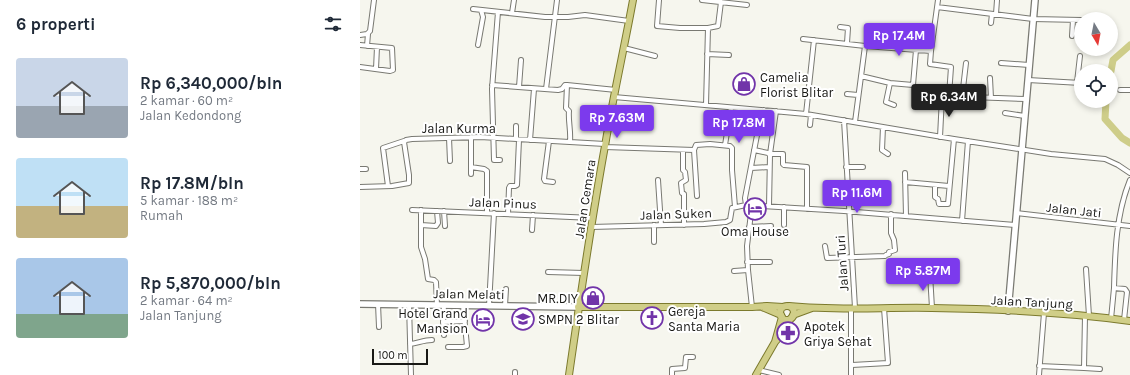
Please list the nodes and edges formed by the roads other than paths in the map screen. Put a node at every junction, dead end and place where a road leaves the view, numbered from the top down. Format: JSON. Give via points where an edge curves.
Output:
{"nodes":[{"id":1,"x":374,"y":0,"type":"edge"},
{"id":2,"x":514,"y":0,"type":"edge"},
{"id":3,"x":556,"y":0,"type":"edge"},
{"id":4,"x":633,"y":0,"type":"edge"},
{"id":5,"x":659,"y":0,"type":"edge"},
{"id":6,"x":702,"y":0,"type":"edge"},
{"id":7,"x":938,"y":0,"type":"edge"},
{"id":8,"x":997,"y":0,"type":"edge"},
{"id":9,"x":1035,"y":0,"type":"edge"},
{"id":10,"x":721,"y":2,"type":"junction"},
{"id":11,"x":747,"y":5,"type":"dead end"},
{"id":12,"x":938,"y":7,"type":"junction"},
{"id":13,"x":473,"y":9,"type":"dead end"},
{"id":14,"x":481,"y":10,"type":"junction"},
{"id":15,"x":498,"y":12,"type":"junction"},
{"id":16,"x":512,"y":13,"type":"junction"},
{"id":17,"x":994,"y":14,"type":"junction"},
{"id":18,"x":555,"y":17,"type":"junction"},
{"id":19,"x":1033,"y":19,"type":"junction"},
{"id":20,"x":1073,"y":20,"type":"joint"},
{"id":21,"x":629,"y":21,"type":"junction"},
{"id":22,"x":992,"y":23,"type":"dead end"},
{"id":23,"x":708,"y":28,"type":"junction"},
{"id":24,"x":840,"y":28,"type":"dead end"},
{"id":25,"x":368,"y":34,"type":"junction"},
{"id":26,"x":360,"y":35,"type":"edge"},
{"id":27,"x":1072,"y":36,"type":"dead end"},
{"id":28,"x":803,"y":39,"type":"dead end"},
{"id":29,"x":814,"y":40,"type":"junction"},
{"id":30,"x":847,"y":43,"type":"junction"},
{"id":31,"x":360,"y":45,"type":"edge"},
{"id":32,"x":478,"y":45,"type":"dead end"},
{"id":33,"x":367,"y":46,"type":"junction"},
{"id":34,"x":865,"y":46,"type":"junction"},
{"id":35,"x":377,"y":47,"type":"junction"},
{"id":36,"x":624,"y":48,"type":"junction"},
{"id":37,"x":916,"y":50,"type":"junction"},
{"id":38,"x":932,"y":51,"type":"junction"},
{"id":39,"x":707,"y":54,"type":"junction"},
{"id":40,"x":729,"y":54,"type":"dead end"},
{"id":41,"x":655,"y":56,"type":"dead end"},
{"id":42,"x":1080,"y":56,"type":"dead end"},
{"id":43,"x":521,"y":60,"type":"dead end"},
{"id":44,"x":1001,"y":63,"type":"dead end"},
{"id":45,"x":966,"y":64,"type":"dead end"},
{"id":46,"x":1080,"y":64,"type":"edge"},
{"id":47,"x":1029,"y":65,"type":"junction"},
{"id":48,"x":360,"y":67,"type":"edge"},
{"id":49,"x":376,"y":69,"type":"junction"},
{"id":50,"x":861,"y":76,"type":"junction"},
{"id":51,"x":990,"y":78,"type":"dead end"},
{"id":52,"x":1028,"y":80,"type":"junction"},
{"id":53,"x":1074,"y":82,"type":"edge"},
{"id":54,"x":890,"y":83,"type":"junction"},
{"id":55,"x":567,"y":84,"type":"junction"},
{"id":56,"x":492,"y":86,"type":"junction"},
{"id":57,"x":519,"y":87,"type":"junction"},
{"id":58,"x":534,"y":89,"type":"junction"},
{"id":59,"x":546,"y":89,"type":"junction"},
{"id":60,"x":1120,"y":90,"type":"dead end"},
{"id":61,"x":1130,"y":90,"type":"edge"},
{"id":62,"x":615,"y":93,"type":"junction"},
{"id":63,"x":847,"y":94,"type":"dead end"},
{"id":64,"x":858,"y":95,"type":"junction"},
{"id":65,"x":949,"y":96,"type":"junction"},
{"id":66,"x":962,"y":97,"type":"junction"},
{"id":67,"x":991,"y":98,"type":"junction"},
{"id":68,"x":1026,"y":99,"type":"junction"},
{"id":69,"x":706,"y":105,"type":"junction"},
{"id":70,"x":894,"y":105,"type":"dead end"},
{"id":71,"x":731,"y":108,"type":"junction"},
{"id":72,"x":763,"y":110,"type":"junction"},
{"id":73,"x":776,"y":111,"type":"junction"},
{"id":74,"x":1005,"y":113,"type":"dead end"},
{"id":75,"x":809,"y":115,"type":"junction"},
{"id":76,"x":1025,"y":116,"type":"junction"},
{"id":77,"x":844,"y":120,"type":"junction"},
{"id":78,"x":855,"y":122,"type":"junction"},
{"id":79,"x":810,"y":125,"type":"dead end"},
{"id":80,"x":516,"y":126,"type":"dead end"},
{"id":81,"x":883,"y":127,"type":"junction"},
{"id":82,"x":470,"y":137,"type":"junction"},
{"id":83,"x":940,"y":137,"type":"junction"},
{"id":84,"x":450,"y":138,"type":"junction"},
{"id":85,"x":492,"y":138,"type":"junction"},
{"id":86,"x":954,"y":139,"type":"junction"},
{"id":87,"x":518,"y":140,"type":"junction"},
{"id":88,"x":530,"y":140,"type":"junction"},
{"id":89,"x":405,"y":141,"type":"junction"},
{"id":90,"x":549,"y":141,"type":"junction"},
{"id":91,"x":968,"y":141,"type":"junction"},
{"id":92,"x":570,"y":142,"type":"junction"},
{"id":93,"x":725,"y":145,"type":"junction"},
{"id":94,"x":605,"y":146,"type":"junction"},
{"id":95,"x":1021,"y":149,"type":"junction"},
{"id":96,"x":683,"y":150,"type":"junction"},
{"id":97,"x":694,"y":150,"type":"junction"},
{"id":98,"x":754,"y":150,"type":"junction"},
{"id":99,"x":770,"y":154,"type":"junction"},
{"id":100,"x":888,"y":154,"type":"dead end"},
{"id":101,"x":500,"y":160,"type":"dead end"},
{"id":102,"x":450,"y":161,"type":"dead end"},
{"id":103,"x":471,"y":167,"type":"junction"},
{"id":104,"x":770,"y":167,"type":"junction"},
{"id":105,"x":846,"y":167,"type":"junction"},
{"id":106,"x":863,"y":167,"type":"dead end"},
{"id":107,"x":751,"y":168,"type":"junction"},
{"id":108,"x":360,"y":169,"type":"edge"},
{"id":109,"x":366,"y":169,"type":"dead end"},
{"id":110,"x":904,"y":173,"type":"dead end"},
{"id":111,"x":1130,"y":173,"type":"edge"},
{"id":112,"x":471,"y":174,"type":"dead end"},
{"id":113,"x":658,"y":180,"type":"dead end"},
{"id":114,"x":1130,"y":180,"type":"edge"},
{"id":115,"x":553,"y":182,"type":"dead end"},
{"id":116,"x":905,"y":182,"type":"junction"},
{"id":117,"x":935,"y":185,"type":"junction"},
{"id":118,"x":388,"y":186,"type":"junction"},
{"id":119,"x":949,"y":186,"type":"junction"},
{"id":120,"x":360,"y":187,"type":"edge"},
{"id":121,"x":1128,"y":188,"type":"edge"},
{"id":122,"x":697,"y":196,"type":"dead end"},
{"id":123,"x":745,"y":205,"type":"junction"},
{"id":124,"x":752,"y":205,"type":"junction"},
{"id":125,"x":769,"y":206,"type":"junction"},
{"id":126,"x":735,"y":207,"type":"junction"},
{"id":127,"x":784,"y":207,"type":"junction"},
{"id":128,"x":807,"y":209,"type":"junction"},
{"id":129,"x":412,"y":210,"type":"dead end"},
{"id":130,"x":421,"y":210,"type":"junction"},
{"id":131,"x":438,"y":211,"type":"junction"},
{"id":132,"x":444,"y":211,"type":"junction"},
{"id":133,"x":849,"y":211,"type":"junction"},
{"id":134,"x":487,"y":213,"type":"junction"},
{"id":135,"x":1016,"y":213,"type":"junction"},
{"id":136,"x":494,"y":214,"type":"junction"},
{"id":137,"x":508,"y":214,"type":"junction"},
{"id":138,"x":891,"y":214,"type":"junction"},
{"id":139,"x":533,"y":215,"type":"junction"},
{"id":140,"x":906,"y":216,"type":"junction"},
{"id":141,"x":593,"y":218,"type":"junction"},
{"id":142,"x":962,"y":220,"type":"junction"},
{"id":143,"x":421,"y":225,"type":"junction"},
{"id":144,"x":654,"y":225,"type":"junction"},
{"id":145,"x":661,"y":225,"type":"junction"},
{"id":146,"x":684,"y":225,"type":"junction"},
{"id":147,"x":784,"y":225,"type":"dead end"},
{"id":148,"x":1015,"y":225,"type":"junction"},
{"id":149,"x":1118,"y":225,"type":"junction"},
{"id":150,"x":445,"y":226,"type":"dead end"},
{"id":151,"x":771,"y":226,"type":"dead end"},
{"id":152,"x":1130,"y":226,"type":"edge"},
{"id":153,"x":591,"y":227,"type":"junction"},
{"id":154,"x":749,"y":227,"type":"junction"},
{"id":155,"x":532,"y":230,"type":"dead end"},
{"id":156,"x":654,"y":242,"type":"dead end"},
{"id":157,"x":825,"y":246,"type":"dead end"},
{"id":158,"x":851,"y":257,"type":"junction"},
{"id":159,"x":747,"y":262,"type":"junction"},
{"id":160,"x":770,"y":262,"type":"dead end"},
{"id":161,"x":1086,"y":268,"type":"dead end"},
{"id":162,"x":748,"y":270,"type":"junction"},
{"id":163,"x":734,"y":271,"type":"dead end"},
{"id":164,"x":548,"y":272,"type":"dead end"},
{"id":165,"x":584,"y":273,"type":"junction"},
{"id":166,"x":930,"y":274,"type":"dead end"},
{"id":167,"x":1114,"y":288,"type":"junction"},
{"id":168,"x":506,"y":289,"type":"dead end"},
{"id":169,"x":360,"y":304,"type":"edge"},
{"id":170,"x":378,"y":304,"type":"junction"},
{"id":171,"x":412,"y":305,"type":"junction"},
{"id":172,"x":437,"y":305,"type":"junction"},
{"id":173,"x":444,"y":305,"type":"junction"},
{"id":174,"x":463,"y":305,"type":"junction"},
{"id":175,"x":489,"y":306,"type":"junction"},
{"id":176,"x":505,"y":306,"type":"junction"},
{"id":177,"x":578,"y":307,"type":"junction"},
{"id":178,"x":752,"y":307,"type":"junction"},
{"id":179,"x":761,"y":307,"type":"junction"},
{"id":180,"x":786,"y":307,"type":"junction"},
{"id":181,"x":812,"y":308,"type":"junction"},
{"id":182,"x":853,"y":308,"type":"junction"},
{"id":183,"x":884,"y":308,"type":"junction"},
{"id":184,"x":932,"y":308,"type":"junction"},
{"id":185,"x":1008,"y":311,"type":"junction"},
{"id":186,"x":1044,"y":313,"type":"junction"},
{"id":187,"x":781,"y":316,"type":"junction"},
{"id":188,"x":1087,"y":316,"type":"junction"},
{"id":189,"x":792,"y":317,"type":"junction"},
{"id":190,"x":1111,"y":318,"type":"junction"},
{"id":191,"x":1127,"y":320,"type":"edge"},
{"id":192,"x":465,"y":321,"type":"junction"},
{"id":193,"x":443,"y":322,"type":"junction"},
{"id":194,"x":379,"y":327,"type":"dead end"},
{"id":195,"x":444,"y":335,"type":"dead end"},
{"id":196,"x":432,"y":340,"type":"dead end"},
{"id":197,"x":775,"y":342,"type":"junction"},
{"id":198,"x":410,"y":344,"type":"junction"},
{"id":199,"x":448,"y":347,"type":"dead end"},
{"id":200,"x":692,"y":357,"type":"dead end"},
{"id":201,"x":852,"y":365,"type":"junction"},
{"id":202,"x":1039,"y":366,"type":"junction"},
{"id":203,"x":1084,"y":368,"type":"junction"},
{"id":204,"x":1100,"y":369,"type":"dead end"},
{"id":205,"x":758,"y":373,"type":"edge"},
{"id":206,"x":411,"y":375,"type":"edge"},
{"id":207,"x":569,"y":375,"type":"edge"},
{"id":208,"x":672,"y":375,"type":"edge"},
{"id":209,"x":779,"y":375,"type":"edge"},
{"id":210,"x":851,"y":375,"type":"edge"},
{"id":211,"x":1039,"y":375,"type":"edge"}],
"edges":[{"from":1,"to":25,"type":"street"},
{"from":2,"to":16,"type":"street"},
{"from":3,"to":18,"type":"street"},
{"from":4,"to":21,"type":"main road","name":"Jalan Cemara"},
{"from":5,"to":23,"type":"street","via":[[657,26]]},
{"from":6,"to":10,"type":"street"},
{"from":7,"to":12,"type":"street"},
{"from":8,"to":17,"type":"street"},
{"from":9,"to":19,"type":"main road"},
{"from":10,"to":11,"type":"street"},
{"from":10,"to":23,"type":"street","via":[[718,26]]},
{"from":12,"to":17,"type":"street"},
{"from":12,"to":38,"type":"street"},
{"from":13,"to":14,"type":"street"},
{"from":14,"to":15,"type":"street"},
{"from":14,"to":32,"type":"street","via":[[483,18]]},
{"from":15,"to":16,"type":"street"},
{"from":15,"to":56,"type":"street"},
{"from":16,"to":18,"type":"street"},
{"from":17,"to":19,"type":"street"},
{"from":17,"to":22,"type":"street"},
{"from":18,"to":21,"type":"street","via":[[584,16]]},
{"from":18,"to":59,"type":"street"},
{"from":19,"to":20,"type":"street"},
{"from":19,"to":47,"type":"main road"},
{"from":20,"to":27,"type":"street"},
{"from":21,"to":36,"type":"main road","name":"Jalan Cemara"},
{"from":23,"to":39,"type":"street"},
{"from":24,"to":30,"type":"street","via":[[848,28]]},
{"from":25,"to":26,"type":"street"},
{"from":25,"to":33,"type":"street"},
{"from":28,"to":29,"type":"street"},
{"from":29,"to":30,"type":"street"},
{"from":29,"to":75,"type":"street"},
{"from":30,"to":34,"type":"street"},
{"from":31,"to":33,"type":"street"},
{"from":33,"to":35,"type":"street"},
{"from":34,"to":37,"type":"street"},
{"from":34,"to":50,"type":"street"},
{"from":35,"to":49,"type":"street"},
{"from":35,"to":49,"type":"street","via":[[393,49],[394,70]]},
{"from":36,"to":41,"type":"street"},
{"from":36,"to":62,"type":"main road","name":"Jalan Cemara"},
{"from":37,"to":38,"type":"street"},
{"from":37,"to":54,"type":"street","via":[[913,85]]},
{"from":38,"to":65,"type":"street","via":[[930,64],[951,66]]},
{"from":39,"to":40,"type":"street"},
{"from":39,"to":69,"type":"street"},
{"from":42,"to":46,"type":"street"},
{"from":43,"to":57,"type":"street"},
{"from":44,"to":47,"type":"street"},
{"from":45,"to":66,"type":"street"},
{"from":47,"to":52,"type":"main road"},
{"from":48,"to":49,"type":"street"},
{"from":50,"to":54,"type":"street"},
{"from":50,"to":64,"type":"street"},
{"from":51,"to":67,"type":"street"},
{"from":52,"to":53,"type":"street"},
{"from":52,"to":68,"type":"main road"},
{"from":54,"to":70,"type":"street","via":[[886,102]]},
{"from":55,"to":59,"type":"street","via":[[561,90]]},
{"from":55,"to":62,"type":"street"},
{"from":55,"to":92,"type":"street","via":[[566,108],[570,118]]},
{"from":56,"to":57,"type":"street"},
{"from":56,"to":85,"type":"street"},
{"from":57,"to":58,"type":"street"},
{"from":58,"to":59,"type":"street"},
{"from":58,"to":88,"type":"street"},
{"from":60,"to":61,"type":"street"},
{"from":62,"to":69,"type":"street"},
{"from":62,"to":94,"type":"main road","name":"Jalan Cemara"},
{"from":63,"to":64,"type":"street"},
{"from":64,"to":78,"type":"street"},
{"from":65,"to":66,"type":"street"},
{"from":65,"to":83,"type":"street","via":[[942,97]]},
{"from":66,"to":67,"type":"street"},
{"from":67,"to":68,"type":"street"},
{"from":68,"to":76,"type":"main road"},
{"from":69,"to":71,"type":"street"},
{"from":71,"to":72,"type":"street"},
{"from":71,"to":93,"type":"street"},
{"from":72,"to":73,"type":"street"},
{"from":72,"to":98,"type":"street"},
{"from":73,"to":75,"type":"street"},
{"from":73,"to":99,"type":"street"},
{"from":74,"to":76,"type":"street"},
{"from":75,"to":77,"type":"street"},
{"from":75,"to":79,"type":"street"},
{"from":76,"to":95,"type":"main road"},
{"from":77,"to":78,"type":"street"},
{"from":77,"to":105,"type":"street","name":"Jalan Turi"},
{"from":78,"to":81,"type":"street"},
{"from":80,"to":87,"type":"street"},
{"from":81,"to":83,"type":"street"},
{"from":81,"to":100,"type":"street","via":[[882,150]]},
{"from":82,"to":84,"type":"street","name":"Jalan Kurma"},
{"from":82,"to":85,"type":"street","name":"Jalan Kurma"},
{"from":82,"to":103,"type":"street"},
{"from":83,"to":86,"type":"street"},
{"from":84,"to":89,"type":"street","name":"Jalan Kurma","via":[[416,138]]},
{"from":84,"to":102,"type":"street"},
{"from":85,"to":87,"type":"street","name":"Jalan Kurma"},
{"from":85,"to":101,"type":"street","via":[[494,160]]},
{"from":86,"to":91,"type":"street"},
{"from":86,"to":119,"type":"street"},
{"from":87,"to":88,"type":"street","name":"Jalan Kurma"},
{"from":87,"to":137,"type":"street","via":[[517,185],[509,188]]},
{"from":88,"to":90,"type":"street","name":"Jalan Kurma"},
{"from":89,"to":118,"type":"street","via":[[383,148]]},
{"from":89,"to":118,"type":"street","name":"Jalan Kurma","via":[[410,181]]},
{"from":90,"to":92,"type":"street","name":"Jalan Kurma"},
{"from":90,"to":115,"type":"street","via":[[544,179]]},
{"from":91,"to":95,"type":"street"},
{"from":91,"to":142,"type":"street"},
{"from":92,"to":94,"type":"street","name":"Jalan Kurma"},
{"from":93,"to":97,"type":"street","name":"Jalan Kurma","via":[[698,144]]},
{"from":93,"to":126,"type":"street","via":[[732,148]]},
{"from":94,"to":96,"type":"street","name":"Jalan Kurma"},
{"from":94,"to":141,"type":"main road","name":"Jalan Cemara"},
{"from":95,"to":111,"type":"street","via":[[1105,159]]},
{"from":95,"to":135,"type":"main road"},
{"from":96,"to":97,"type":"street","name":"Jalan Kurma"},
{"from":96,"to":146,"type":"street","via":[[683,170],[686,172],[686,180],[681,183],[684,194]]},
{"from":97,"to":122,"type":"street"},
{"from":98,"to":99,"type":"street"},
{"from":98,"to":107,"type":"street"},
{"from":99,"to":104,"type":"street"},
{"from":99,"to":128,"type":"street","via":[[783,154],[784,165],[807,167]]},
{"from":103,"to":112,"type":"street"},
{"from":103,"to":134,"type":"street","via":[[486,171]]},
{"from":104,"to":107,"type":"street"},
{"from":104,"to":125,"type":"street"},
{"from":105,"to":106,"type":"street"},
{"from":105,"to":133,"type":"street","name":"Jalan Turi"},
{"from":107,"to":123,"type":"street"},
{"from":108,"to":109,"type":"street"},
{"from":110,"to":116,"type":"street"},
{"from":113,"to":145,"type":"street"},
{"from":114,"to":121,"type":"street"},
{"from":116,"to":117,"type":"street"},
{"from":116,"to":140,"type":"street"},
{"from":117,"to":119,"type":"street"},
{"from":117,"to":119,"type":"street","via":[[935,197],[940,204],[948,204]]},
{"from":118,"to":120,"type":"street","name":"Jalan Kurma"},
{"from":121,"to":149,"type":"street"},
{"from":123,"to":124,"type":"street"},
{"from":123,"to":126,"type":"street"},
{"from":124,"to":125,"type":"street"},
{"from":124,"to":154,"type":"street"},
{"from":125,"to":127,"type":"street"},
{"from":126,"to":146,"type":"street","name":"Jalan Suken","via":[[728,222]]},
{"from":127,"to":128,"type":"street"},
{"from":127,"to":147,"type":"street"},
{"from":128,"to":133,"type":"street"},
{"from":129,"to":130,"type":"street","name":"Jalan Pinus"},
{"from":130,"to":131,"type":"street","name":"Jalan Pinus"},
{"from":130,"to":143,"type":"street"},
{"from":131,"to":132,"type":"street","name":"Jalan Pinus"},
{"from":131,"to":143,"type":"street","via":[[436,226]]},
{"from":132,"to":134,"type":"street","name":"Jalan Pinus"},
{"from":132,"to":150,"type":"street"},
{"from":133,"to":138,"type":"street"},
{"from":133,"to":158,"type":"street","name":"Jalan Turi"},
{"from":134,"to":136,"type":"street","name":"Jalan Pinus"},
{"from":135,"to":148,"type":"main road"},
{"from":135,"to":149,"type":"street","name":"Jalan Jati"},
{"from":136,"to":137,"type":"street","name":"Jalan Pinus"},
{"from":136,"to":175,"type":"street"},
{"from":137,"to":139,"type":"street","name":"Jalan Pinus"},
{"from":138,"to":140,"type":"street"},
{"from":138,"to":158,"type":"street","via":[[891,234],[895,250],[885,256]]},
{"from":139,"to":141,"type":"street","name":"Jalan Pinus"},
{"from":139,"to":155,"type":"street"},
{"from":140,"to":142,"type":"street"},
{"from":141,"to":153,"type":"main road","name":"Jalan Cemara"},
{"from":142,"to":148,"type":"street"},
{"from":143,"to":172,"type":"street","via":[[421,247],[427,278],[436,282]]},
{"from":144,"to":145,"type":"street","name":"Jalan Suken"},
{"from":144,"to":153,"type":"street","name":"Jalan Suken"},
{"from":144,"to":156,"type":"street"},
{"from":145,"to":146,"type":"street","name":"Jalan Suken"},
{"from":148,"to":185,"type":"main road"},
{"from":149,"to":152,"type":"street","name":"Jalan Jati"},
{"from":149,"to":167,"type":"street"},
{"from":151,"to":154,"type":"street"},
{"from":153,"to":165,"type":"main road","name":"Jalan Cemara"},
{"from":154,"to":159,"type":"street"},
{"from":157,"to":158,"type":"street","via":[[827,258]]},
{"from":158,"to":182,"type":"street","name":"Jalan Turi"},
{"from":159,"to":160,"type":"street"},
{"from":159,"to":162,"type":"street"},
{"from":161,"to":188,"type":"street"},
{"from":162,"to":163,"type":"street"},
{"from":162,"to":178,"type":"street"},
{"from":164,"to":165,"type":"street"},
{"from":165,"to":177,"type":"main road","name":"Jalan Cemara"},
{"from":166,"to":184,"type":"street"},
{"from":167,"to":190,"type":"street"},
{"from":167,"to":191,"type":"street","via":[[1127,291]]},
{"from":168,"to":176,"type":"street"},
{"from":169,"to":170,"type":"main road","name":"Jalan Melati"},
{"from":170,"to":171,"type":"main road","name":"Jalan Melati"},
{"from":170,"to":194,"type":"street"},
{"from":171,"to":172,"type":"main road","name":"Jalan Melati"},
{"from":171,"to":198,"type":"street"},
{"from":172,"to":173,"type":"main road","name":"Jalan Melati"},
{"from":173,"to":174,"type":"main road","name":"Jalan Melati"},
{"from":173,"to":193,"type":"street"},
{"from":174,"to":175,"type":"main road","name":"Jalan Melati"},
{"from":174,"to":192,"type":"street"},
{"from":175,"to":176,"type":"main road","name":"Jalan Melati"},
{"from":176,"to":177,"type":"main road","name":"Jalan Melati"},
{"from":177,"to":178,"type":"main road","name":"Jalan Tanjung"},
{"from":177,"to":207,"type":"main road","name":"Jalan Cemara"},
{"from":178,"to":179,"type":"main road","name":"Jalan Tanjung"},
{"from":179,"to":180,"type":"main road","name":"Jalan Tanjung"},
{"from":179,"to":187,"type":"main road"},
{"from":180,"to":181,"type":"main road","name":"Jalan Tanjung"},
{"from":180,"to":187,"type":"main road","via":[[781,311]]},
{"from":180,"to":189,"type":"main road","via":[[793,311]]},
{"from":181,"to":182,"type":"main road","name":"Jalan Tanjung"},
{"from":181,"to":189,"type":"main road","name":"Jalan Tanjung"},
{"from":182,"to":183,"type":"main road","name":"Jalan Tanjung"},
{"from":182,"to":201,"type":"street","name":"Jalan Turi"},
{"from":183,"to":184,"type":"main road","name":"Jalan Tanjung"},
{"from":183,"to":201,"type":"street","via":[[888,362]]},
{"from":184,"to":185,"type":"main road","name":"Jalan Tanjung"},
{"from":185,"to":186,"type":"main road","name":"Jalan Tanjung"},
{"from":186,"to":188,"type":"main road","name":"Jalan Tanjung"},
{"from":186,"to":202,"type":"street"},
{"from":187,"to":189,"type":"main road","via":[[785,319]]},
{"from":187,"to":197,"type":"main road"},
{"from":188,"to":190,"type":"main road","name":"Jalan Tanjung"},
{"from":188,"to":203,"type":"street"},
{"from":189,"to":197,"type":"main road"},
{"from":190,"to":191,"type":"main road","name":"Jalan Tanjung"},
{"from":192,"to":193,"type":"street"},
{"from":192,"to":199,"type":"street","via":[[467,346]]},
{"from":193,"to":195,"type":"street"},
{"from":196,"to":198,"type":"street"},
{"from":197,"to":205,"type":"main road"},
{"from":198,"to":206,"type":"street"},
{"from":200,"to":208,"type":"street","via":[[686,357],[685,368],[672,369]]},
{"from":201,"to":210,"type":"street","name":"Jalan Turi"},
{"from":202,"to":203,"type":"street"},
{"from":202,"to":211,"type":"street"},
{"from":203,"to":204,"type":"street"},
{"from":205,"to":209,"type":"street"}]}
